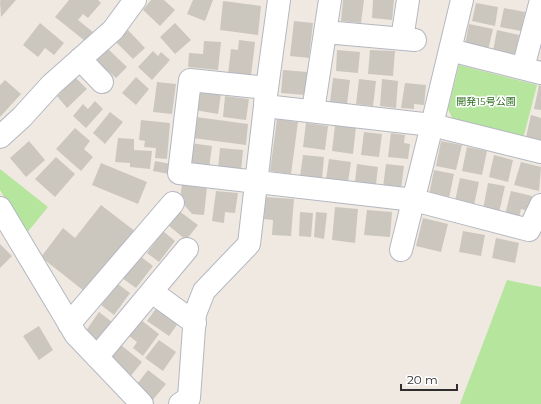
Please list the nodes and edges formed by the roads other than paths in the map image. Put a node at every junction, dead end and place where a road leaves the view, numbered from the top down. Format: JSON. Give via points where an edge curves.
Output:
{"nodes":[{"id":1,"x":135,"y":0,"type":"edge"},
{"id":2,"x":279,"y":0,"type":"edge"},
{"id":3,"x":330,"y":0,"type":"edge"},
{"id":4,"x":408,"y":0,"type":"edge"},
{"id":5,"x":462,"y":0,"type":"edge"},
{"id":6,"x":541,"y":0,"type":"edge"},
{"id":7,"x":325,"y":32,"type":"junction"},
{"id":8,"x":450,"y":50,"type":"junction"},
{"id":9,"x":80,"y":59,"type":"junction"},
{"id":10,"x":532,"y":71,"type":"edge"},
{"id":11,"x":102,"y":82,"type":"dead end"},
{"id":12,"x":266,"y":97,"type":"junction"},
{"id":13,"x":313,"y":111,"type":"junction"},
{"id":14,"x":432,"y":125,"type":"junction"},
{"id":15,"x":0,"y":137,"type":"edge"},
{"id":16,"x":541,"y":152,"type":"edge"},
{"id":17,"x":256,"y":181,"type":"junction"},
{"id":18,"x":414,"y":200,"type":"junction"},
{"id":19,"x":173,"y":203,"type":"dead end"},
{"id":20,"x":541,"y":205,"type":"edge"},
{"id":21,"x":1,"y":213,"type":"edge"},
{"id":22,"x":187,"y":249,"type":"dead end"},
{"id":23,"x":401,"y":250,"type":"dead end"},
{"id":24,"x":152,"y":292,"type":"junction"},
{"id":25,"x":195,"y":323,"type":"junction"},
{"id":26,"x":68,"y":324,"type":"junction"},
{"id":27,"x":97,"y":357,"type":"junction"},
{"id":28,"x":142,"y":404,"type":"edge"},
{"id":29,"x":180,"y":404,"type":"edge"}],
"edges":[{"from":1,"to":9,"type":"street","via":[[112,30]]},
{"from":2,"to":12,"type":"street"},
{"from":3,"to":7,"type":"street"},
{"from":4,"to":7,"type":"street","via":[[408,39]]},
{"from":5,"to":8,"type":"street"},
{"from":6,"to":10,"type":"street"},
{"from":7,"to":13,"type":"street"},
{"from":8,"to":10,"type":"street"},
{"from":8,"to":14,"type":"street"},
{"from":9,"to":11,"type":"street"},
{"from":9,"to":15,"type":"street"},
{"from":12,"to":13,"type":"street"},
{"from":12,"to":17,"type":"street"},
{"from":12,"to":17,"type":"street","via":[[190,80],[179,173]]},
{"from":13,"to":14,"type":"street"},
{"from":14,"to":16,"type":"street"},
{"from":14,"to":18,"type":"street"},
{"from":17,"to":18,"type":"street"},
{"from":17,"to":25,"type":"street","via":[[249,244],[204,291],[195,314]]},
{"from":18,"to":20,"type":"street","via":[[530,230]]},
{"from":18,"to":23,"type":"street"},
{"from":19,"to":26,"type":"street"},
{"from":21,"to":26,"type":"street"},
{"from":22,"to":24,"type":"street"},
{"from":24,"to":25,"type":"street"},
{"from":24,"to":27,"type":"street"},
{"from":25,"to":29,"type":"street","via":[[189,398]]},
{"from":26,"to":27,"type":"street"},
{"from":27,"to":28,"type":"street"}]}
